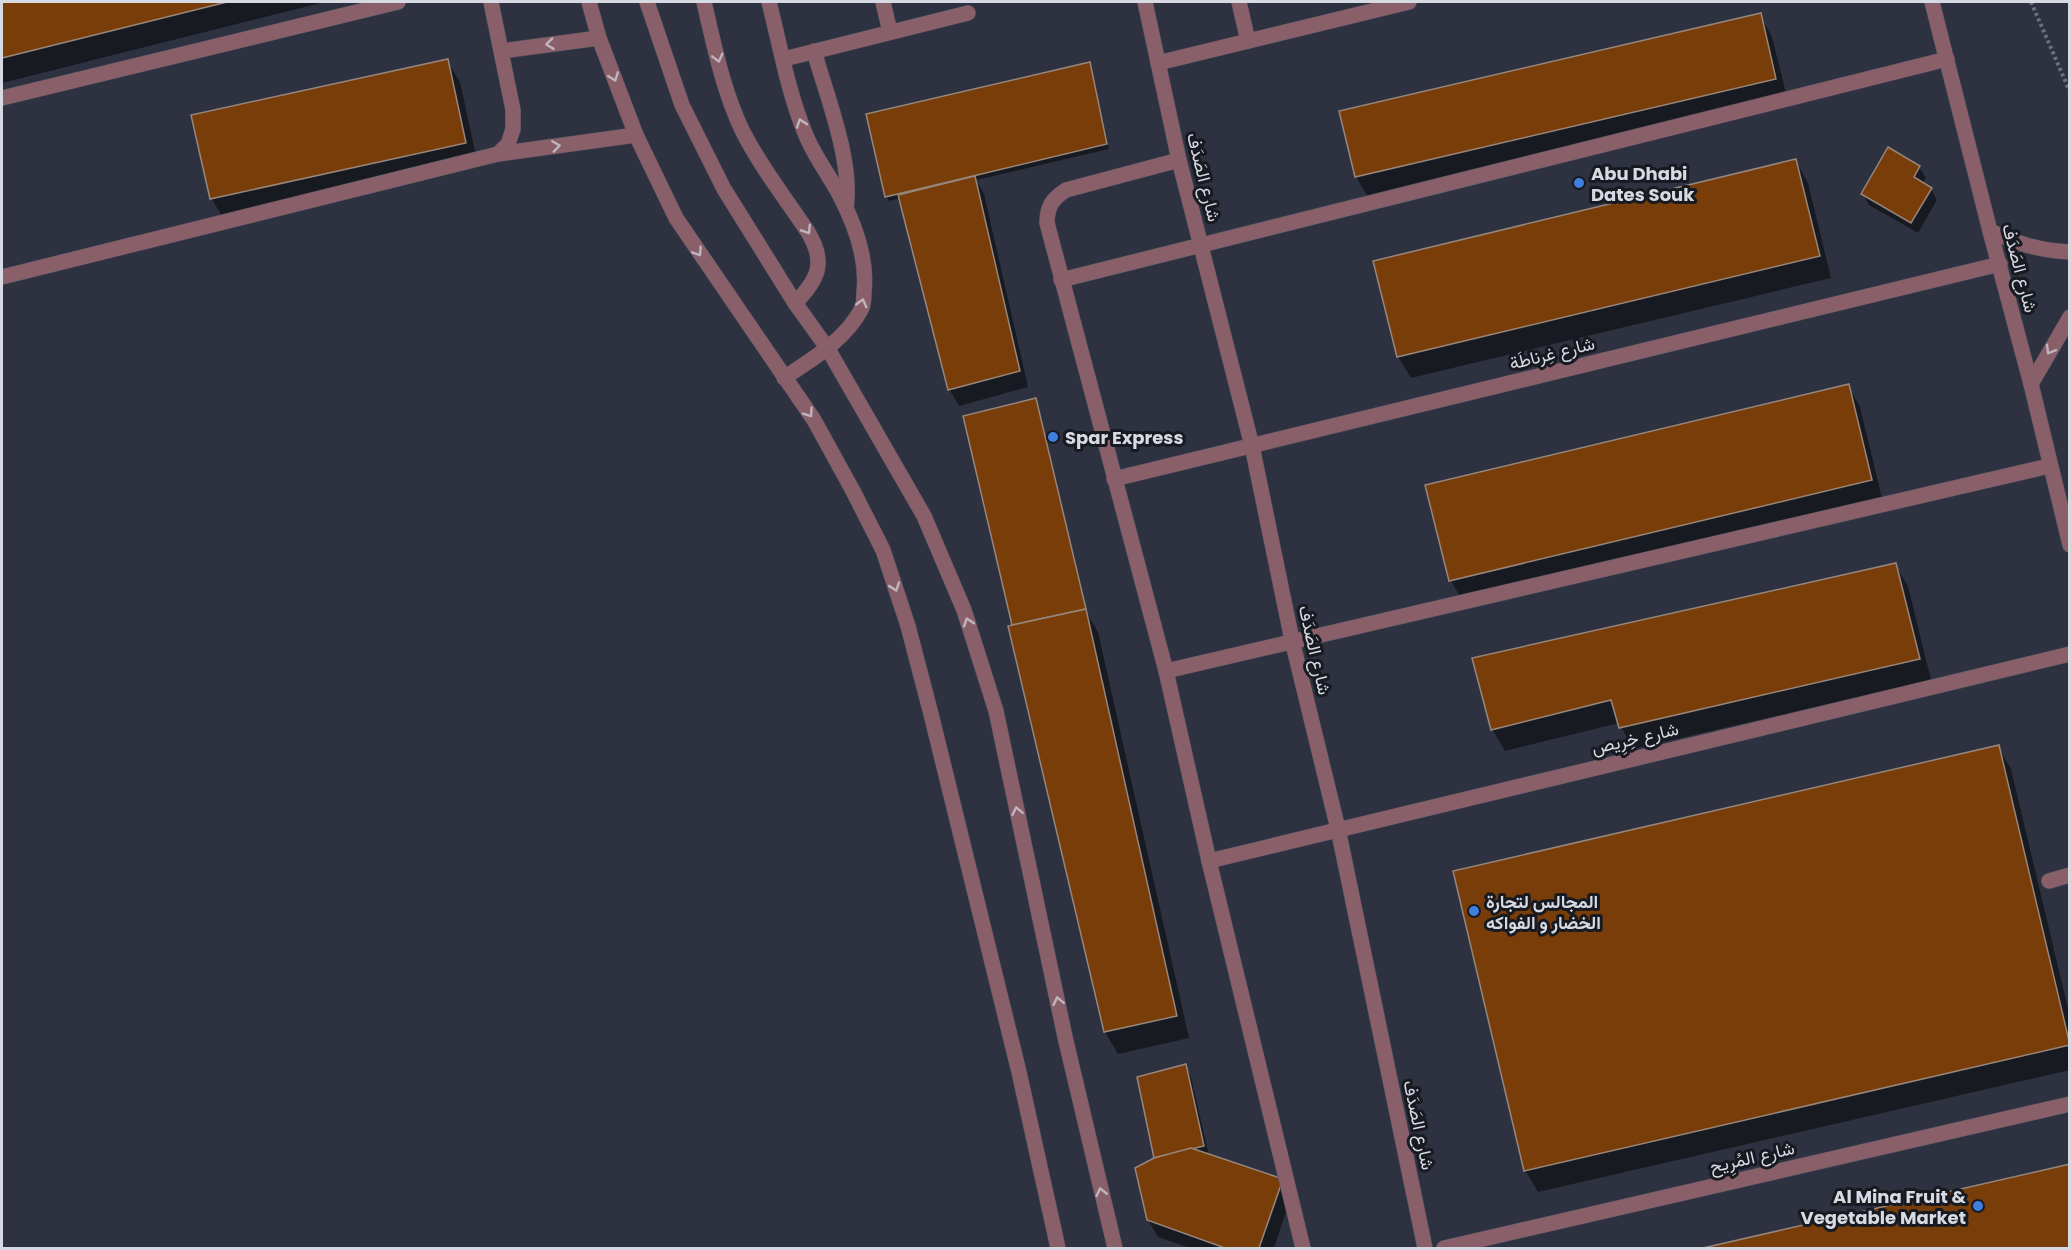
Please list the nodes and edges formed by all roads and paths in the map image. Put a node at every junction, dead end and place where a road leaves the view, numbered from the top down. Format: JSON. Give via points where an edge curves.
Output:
{"nodes":[{"id":1,"x":398,"y":2,"type":"edge"},
{"id":2,"x":491,"y":2,"type":"edge"},
{"id":3,"x":589,"y":2,"type":"edge"},
{"id":4,"x":647,"y":2,"type":"edge"},
{"id":5,"x":704,"y":2,"type":"edge"},
{"id":6,"x":769,"y":2,"type":"edge"},
{"id":7,"x":883,"y":2,"type":"edge"},
{"id":8,"x":1145,"y":2,"type":"edge"},
{"id":9,"x":1239,"y":2,"type":"edge"},
{"id":10,"x":1409,"y":2,"type":"edge"},
{"id":11,"x":1932,"y":2,"type":"edge"},
{"id":12,"x":2031,"y":2,"type":"edge"},
{"id":13,"x":968,"y":13,"type":"dead end"},
{"id":14,"x":890,"y":32,"type":"junction"},
{"id":15,"x":599,"y":38,"type":"junction"},
{"id":16,"x":1248,"y":41,"type":"junction"},
{"id":17,"x":501,"y":51,"type":"junction"},
{"id":18,"x":814,"y":51,"type":"junction"},
{"id":19,"x":784,"y":59,"type":"junction"},
{"id":20,"x":1947,"y":59,"type":"junction"},
{"id":21,"x":1158,"y":63,"type":"junction"},
{"id":22,"x":2070,"y":92,"type":"edge"},
{"id":23,"x":2,"y":98,"type":"edge"},
{"id":24,"x":636,"y":135,"type":"junction"},
{"id":25,"x":498,"y":154,"type":"junction"},
{"id":26,"x":1179,"y":160,"type":"junction"},
{"id":27,"x":846,"y":208,"type":"junction"},
{"id":28,"x":1990,"y":231,"type":"junction"},
{"id":29,"x":1201,"y":245,"type":"junction"},
{"id":30,"x":2070,"y":252,"type":"edge"},
{"id":31,"x":2000,"y":264,"type":"junction"},
{"id":32,"x":2,"y":277,"type":"edge"},
{"id":33,"x":1061,"y":280,"type":"junction"},
{"id":34,"x":795,"y":303,"type":"junction"},
{"id":35,"x":2070,"y":317,"type":"edge"},
{"id":36,"x":828,"y":349,"type":"junction"},
{"id":37,"x":784,"y":378,"type":"junction"},
{"id":38,"x":2031,"y":384,"type":"junction"},
{"id":39,"x":1252,"y":446,"type":"junction"},
{"id":40,"x":2049,"y":466,"type":"junction"},
{"id":41,"x":1114,"y":479,"type":"junction"},
{"id":42,"x":2070,"y":545,"type":"edge"},
{"id":43,"x":1292,"y":640,"type":"junction"},
{"id":44,"x":2070,"y":654,"type":"edge"},
{"id":45,"x":1166,"y":671,"type":"junction"},
{"id":46,"x":1338,"y":830,"type":"junction"},
{"id":47,"x":1209,"y":861,"type":"junction"},
{"id":48,"x":2070,"y":875,"type":"edge"},
{"id":49,"x":2049,"y":880,"type":"dead end"},
{"id":50,"x":2070,"y":1104,"type":"edge"},
{"id":51,"x":1058,"y":1248,"type":"edge"},
{"id":52,"x":1114,"y":1248,"type":"edge"},
{"id":53,"x":1304,"y":1248,"type":"edge"},
{"id":54,"x":1425,"y":1248,"type":"edge"},
{"id":55,"x":1444,"y":1248,"type":"edge"}],
"edges":[{"from":1,"to":23,"type":"street"},
{"from":2,"to":17,"type":"street"},
{"from":3,"to":15,"type":"street"},
{"from":4,"to":34,"type":"street","via":[[682,105],[724,189]]},
{"from":5,"to":34,"type":"street","one_way":true,"via":[[724,82],[742,130],[817,249],[819,268],[815,280]]},
{"from":6,"to":19,"type":"street"},
{"from":7,"to":14,"type":"street"},
{"from":8,"to":21,"type":"street","name":"شارع الصَدَف"},
{"from":9,"to":16,"type":"street"},
{"from":10,"to":16,"type":"street"},
{"from":11,"to":20,"type":"street","name":"شارع الصَدَف"},
{"from":12,"to":22,"type":"path"},
{"from":13,"to":14,"type":"street"},
{"from":14,"to":18,"type":"street"},
{"from":15,"to":17,"type":"street","one_way":true},
{"from":15,"to":24,"type":"street","one_way":true},
{"from":16,"to":21,"type":"street"},
{"from":17,"to":25,"type":"street","via":[[513,129],[508,144]]},
{"from":18,"to":19,"type":"street"},
{"from":18,"to":27,"type":"street","via":[[843,154]]},
{"from":27,"to":19,"type":"street","one_way":true,"via":[[804,133]]},
{"from":20,"to":28,"type":"street","name":"شارع الصَدَف"},
{"from":20,"to":29,"type":"street"},
{"from":21,"to":26,"type":"street","name":"شارع الصَدَف"},
{"from":25,"to":24,"type":"street","one_way":true},
{"from":24,"to":37,"type":"street","one_way":true,"via":[[676,218]]},
{"from":25,"to":32,"type":"street"},
{"from":26,"to":29,"type":"street","name":"شارع الصَدَف"},
{"from":26,"to":33,"type":"street","via":[[1066,190],[1055,198],[1047,210],[1047,223]]},
{"from":36,"to":27,"type":"street","one_way":true,"via":[[863,308],[863,258]]},
{"from":28,"to":30,"type":"street","via":[[2018,244]]},
{"from":28,"to":31,"type":"street","name":"شارع الصَدَف"},
{"from":29,"to":33,"type":"street"},
{"from":29,"to":39,"type":"street","name":"شارع الصَدَف"},
{"from":31,"to":38,"type":"street","name":"شارع الصَدَف"},
{"from":31,"to":39,"type":"street","name":"شارع غِرناطَة"},
{"from":33,"to":41,"type":"street"},
{"from":34,"to":36,"type":"street"},
{"from":35,"to":38,"type":"street","one_way":true},
{"from":36,"to":37,"type":"street"},
{"from":52,"to":36,"type":"street","one_way":true,"via":[[996,711],[964,610],[924,516]]},
{"from":37,"to":51,"type":"street","one_way":true,"via":[[814,420],[883,550],[908,626],[1019,1072]]},
{"from":38,"to":40,"type":"street","name":"شارع الصَدَف"},
{"from":39,"to":41,"type":"street","name":"شارع غِرناطَة"},
{"from":39,"to":43,"type":"street","name":"شارع الصَدَف"},
{"from":40,"to":42,"type":"street","name":"شارع الصَدَف"},
{"from":40,"to":43,"type":"street"},
{"from":41,"to":45,"type":"street"},
{"from":43,"to":45,"type":"street"},
{"from":43,"to":46,"type":"street","name":"شارع الصَدَف"},
{"from":44,"to":46,"type":"street","name":"شارع خِرِيص"},
{"from":45,"to":47,"type":"street"},
{"from":46,"to":47,"type":"street","name":"شارع خِرِيص"},
{"from":46,"to":54,"type":"street","name":"شارع الصَدَف"},
{"from":47,"to":53,"type":"street"},
{"from":48,"to":49,"type":"street"},
{"from":50,"to":55,"type":"street","name":"شارع المُرِيح"}]}
